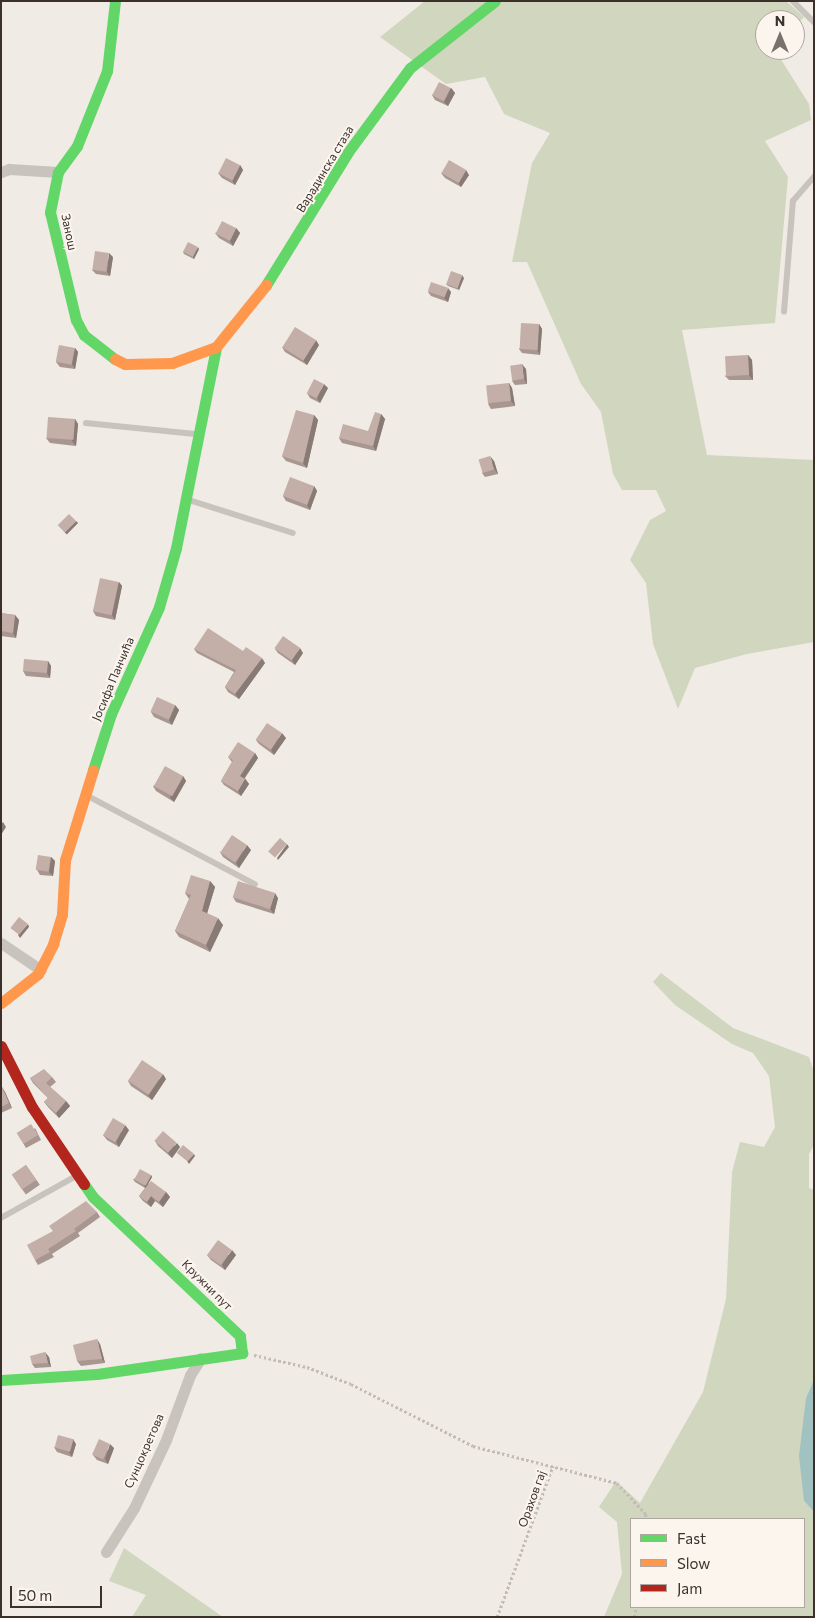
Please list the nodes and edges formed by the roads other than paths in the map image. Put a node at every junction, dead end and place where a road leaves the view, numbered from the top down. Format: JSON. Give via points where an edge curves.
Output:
{"nodes":[{"id":1,"x":115,"y":1,"type":"edge"},
{"id":2,"x":495,"y":1,"type":"edge"},
{"id":3,"x":793,"y":1,"type":"edge"},
{"id":4,"x":814,"y":22,"type":"edge"},
{"id":5,"x":1,"y":172,"type":"edge"},
{"id":6,"x":58,"y":172,"type":"junction"},
{"id":7,"x":814,"y":177,"type":"edge"},
{"id":8,"x":784,"y":312,"type":"dead end"},
{"id":9,"x":216,"y":347,"type":"junction"},
{"id":10,"x":86,"y":423,"type":"dead end"},
{"id":11,"x":199,"y":435,"type":"junction"},
{"id":12,"x":186,"y":499,"type":"junction"},
{"id":13,"x":293,"y":533,"type":"dead end"},
{"id":14,"x":86,"y":795,"type":"junction"},
{"id":15,"x":254,"y":884,"type":"edge"},
{"id":16,"x":1,"y":943,"type":"edge"},
{"id":17,"x":41,"y":970,"type":"junction"},
{"id":18,"x":1,"y":1003,"type":"edge"},
{"id":19,"x":1,"y":1046,"type":"edge"},
{"id":20,"x":78,"y":1174,"type":"junction"},
{"id":21,"x":1,"y":1218,"type":"edge"},
{"id":22,"x":201,"y":1358,"type":"junction"},
{"id":23,"x":1,"y":1380,"type":"edge"},
{"id":24,"x":106,"y":1552,"type":"dead end"}],
"edges":[{"from":1,"to":6,"type":"street","name":"Занош","via":[[107,71],[77,146]]},
{"from":2,"to":9,"type":"street","name":"Варадинска стаза","via":[[410,68],[348,152],[278,269]]},
{"from":3,"to":4,"type":"lane"},
{"from":5,"to":6,"type":"street","via":[[9,169]]},
{"from":6,"to":9,"type":"street","name":"Занош","via":[[50,212],[76,320],[84,335],[125,364],[172,363]]},
{"from":7,"to":8,"type":"lane","via":[[793,201]]},
{"from":9,"to":11,"type":"street","name":"Јосифа Панчића"},
{"from":10,"to":11,"type":"lane"},
{"from":11,"to":12,"type":"street","name":"Јосифа Панчића"},
{"from":12,"to":13,"type":"lane"},
{"from":12,"to":14,"type":"street","name":"Јосифа Панчића","via":[[159,607],[111,714]]},
{"from":14,"to":15,"type":"lane"},
{"from":14,"to":17,"type":"street","name":"Јосифа Панчића","via":[[65,860],[62,914]]},
{"from":16,"to":17,"type":"street"},
{"from":17,"to":18,"type":"street","name":"Јосифа Панчића","via":[[21,990]]},
{"from":19,"to":20,"type":"street","name":"Кружни пут","via":[[32,1107]]},
{"from":20,"to":21,"type":"lane"},
{"from":20,"to":22,"type":"street","name":"Кружни пут","via":[[93,1197],[240,1336],[242,1353]]},
{"from":22,"to":23,"type":"street","via":[[97,1374]]},
{"from":22,"to":24,"type":"street","name":"Сунцокретова","via":[[190,1375],[166,1440],[134,1508]]}]}
